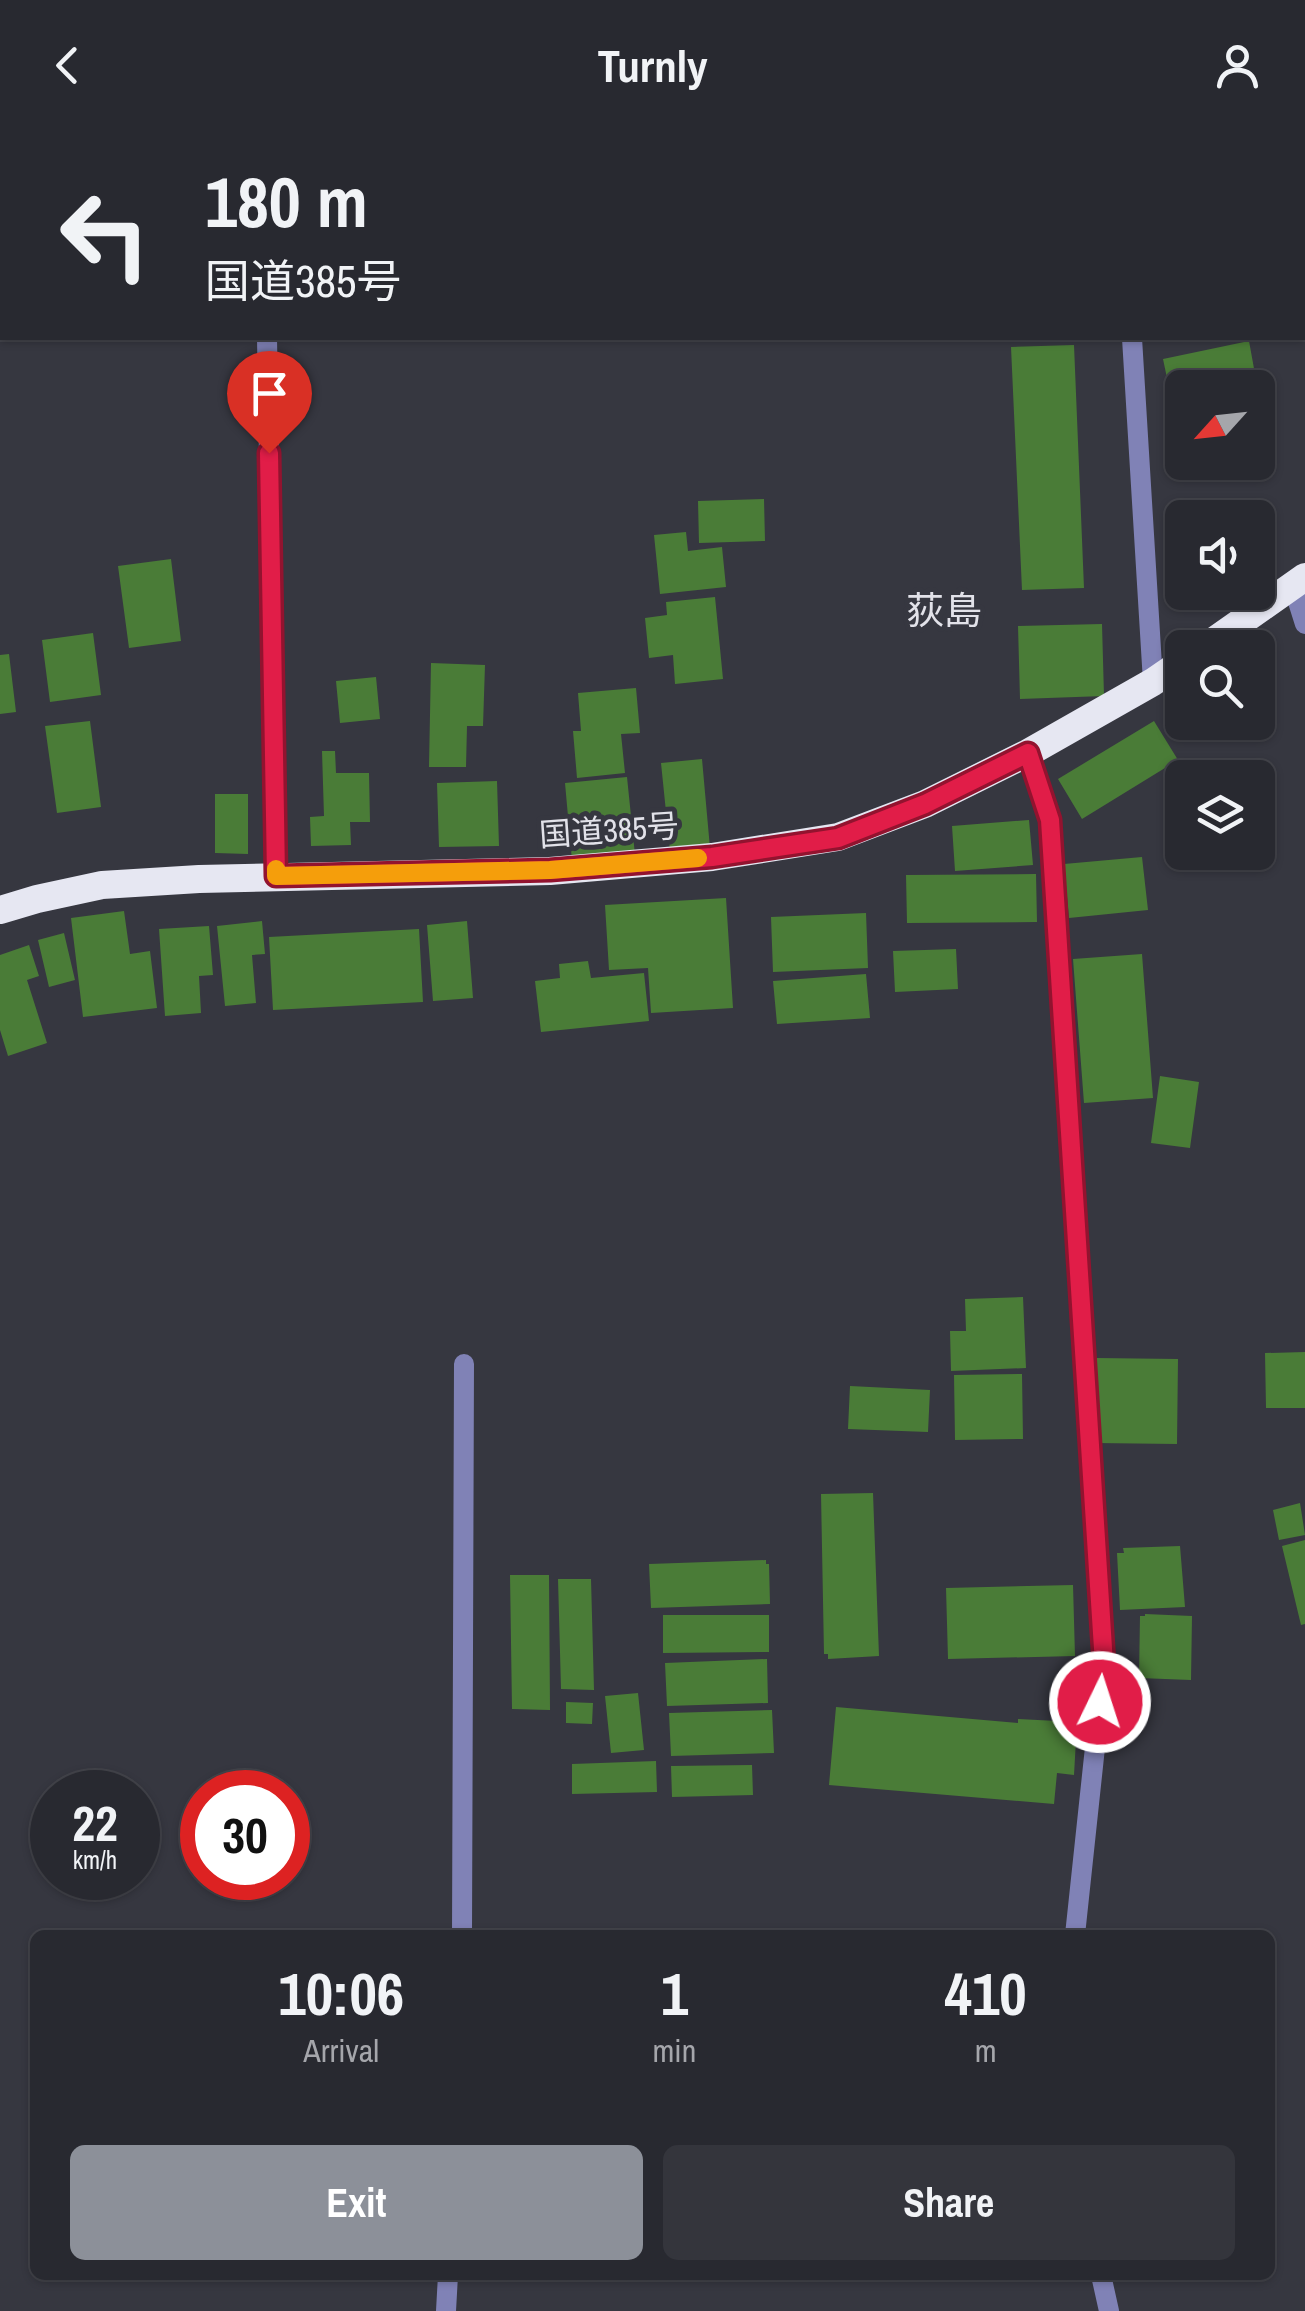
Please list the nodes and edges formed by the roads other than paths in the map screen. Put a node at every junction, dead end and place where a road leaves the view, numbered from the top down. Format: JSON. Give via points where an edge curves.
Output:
{"nodes":[{"id":1,"x":267,"y":340,"type":"edge"},
{"id":2,"x":1132,"y":340,"type":"edge"},
{"id":3,"x":1299,"y":581,"type":"edge"},
{"id":4,"x":1305,"y":624,"type":"edge"},
{"id":5,"x":1230,"y":630,"type":"edge"},
{"id":6,"x":1165,"y":674,"type":"edge"},
{"id":7,"x":1153,"y":682,"type":"junction"},
{"id":8,"x":1028,"y":753,"type":"junction"},
{"id":9,"x":276,"y":876,"type":"junction"},
{"id":10,"x":0,"y":910,"type":"edge"},
{"id":11,"x":464,"y":1364,"type":"dead end"},
{"id":12,"x":462,"y":1930,"type":"edge"},
{"id":13,"x":1076,"y":1930,"type":"edge"},
{"id":14,"x":448,"y":2280,"type":"edge"},
{"id":15,"x":1102,"y":2280,"type":"edge"},
{"id":16,"x":446,"y":2311,"type":"edge"},
{"id":17,"x":1109,"y":2311,"type":"edge"}],
"edges":[{"from":1,"to":9,"type":"street"},
{"from":2,"to":7,"type":"street"},
{"from":3,"to":4,"type":"street"},
{"from":3,"to":5,"type":"highway"},
{"from":6,"to":7,"type":"highway","name":"国道385号"},
{"from":7,"to":8,"type":"highway","name":"国道385号"},
{"from":8,"to":9,"type":"highway","name":"国道385号","via":[[838,838],[550,870]]},
{"from":8,"to":13,"type":"street","via":[[1050,820],[1104,1664]]},
{"from":9,"to":10,"type":"highway","name":"国道385号","via":[[102,886]]},
{"from":11,"to":12,"type":"street"},
{"from":14,"to":16,"type":"street"},
{"from":15,"to":17,"type":"street"}]}
